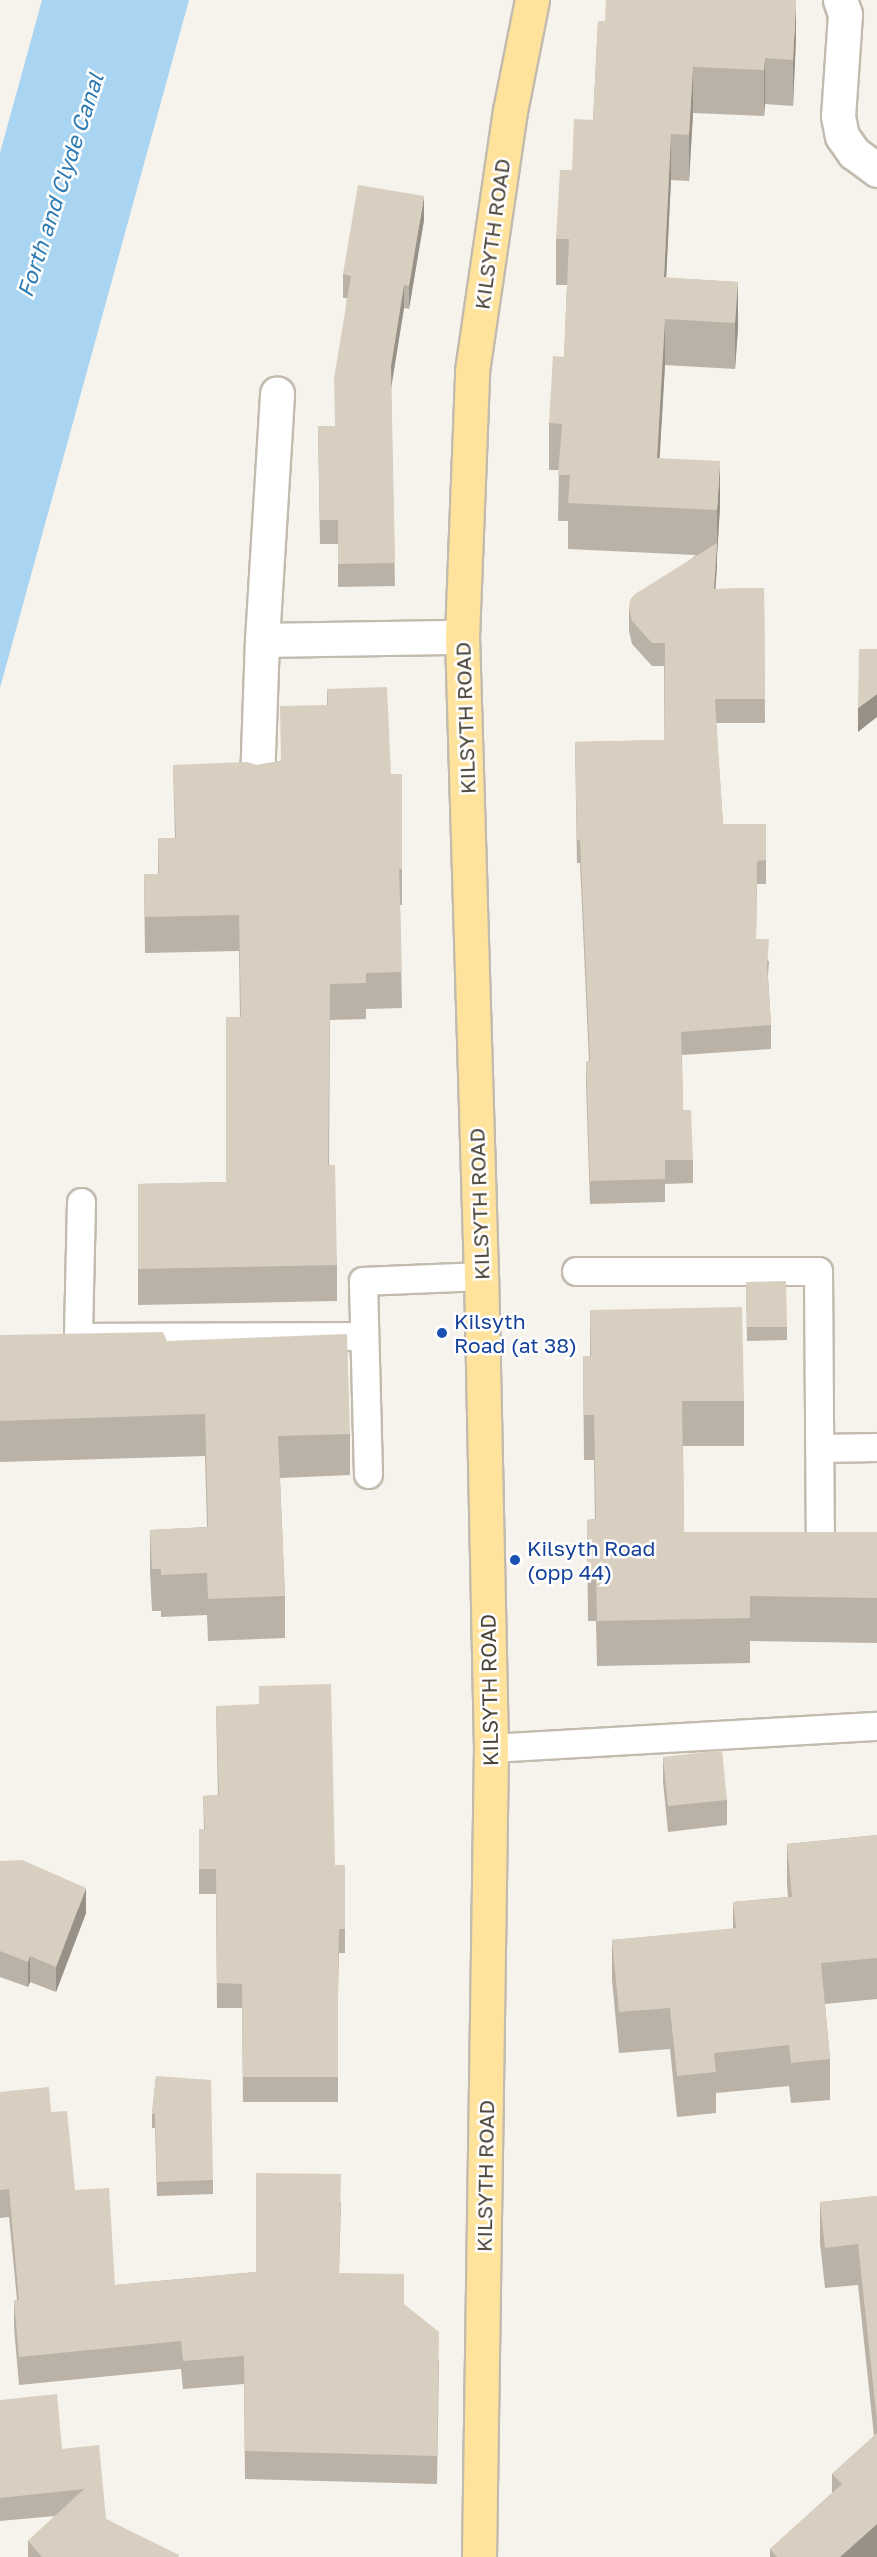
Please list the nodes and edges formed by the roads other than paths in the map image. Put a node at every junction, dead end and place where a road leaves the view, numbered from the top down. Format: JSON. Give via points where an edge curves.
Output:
{"nodes":[{"id":1,"x":532,"y":0,"type":"edge"},
{"id":2,"x":840,"y":0,"type":"edge"},
{"id":3,"x":877,"y":170,"type":"edge"},
{"id":4,"x":278,"y":393,"type":"dead end"},
{"id":5,"x":462,"y":637,"type":"junction"},
{"id":6,"x":262,"y":640,"type":"junction"},
{"id":7,"x":257,"y":782,"type":"edge"},
{"id":8,"x":81,"y":1202,"type":"dead end"},
{"id":9,"x":576,"y":1271,"type":"dead end"},
{"id":10,"x":481,"y":1276,"type":"junction"},
{"id":11,"x":364,"y":1336,"type":"junction"},
{"id":12,"x":877,"y":1447,"type":"edge"},
{"id":13,"x":820,"y":1448,"type":"junction"},
{"id":14,"x":368,"y":1474,"type":"dead end"},
{"id":15,"x":820,"y":1543,"type":"edge"},
{"id":16,"x":877,"y":1726,"type":"edge"},
{"id":17,"x":491,"y":1748,"type":"junction"},
{"id":18,"x":478,"y":2557,"type":"edge"}],
"edges":[{"from":1,"to":5,"type":"main road","name":"KILSYTH ROAD","via":[[510,111],[472,371]]},
{"from":2,"to":3,"type":"street","via":[[845,14],[838,116],[842,136],[854,153]]},
{"from":4,"to":6,"type":"street"},
{"from":5,"to":6,"type":"street"},
{"from":5,"to":10,"type":"main road","name":"KILSYTH ROAD"},
{"from":6,"to":7,"type":"street"},
{"from":8,"to":11,"type":"lane","via":[[78,1337]]},
{"from":9,"to":13,"type":"lane","via":[[818,1271]]},
{"from":10,"to":11,"type":"lane","via":[[363,1281]]},
{"from":10,"to":17,"type":"main road","name":"KILSYTH ROAD"},
{"from":11,"to":14,"type":"lane"},
{"from":12,"to":13,"type":"lane"},
{"from":13,"to":15,"type":"lane"},
{"from":16,"to":17,"type":"lane"},
{"from":17,"to":18,"type":"main road","name":"KILSYTH ROAD"}]}
